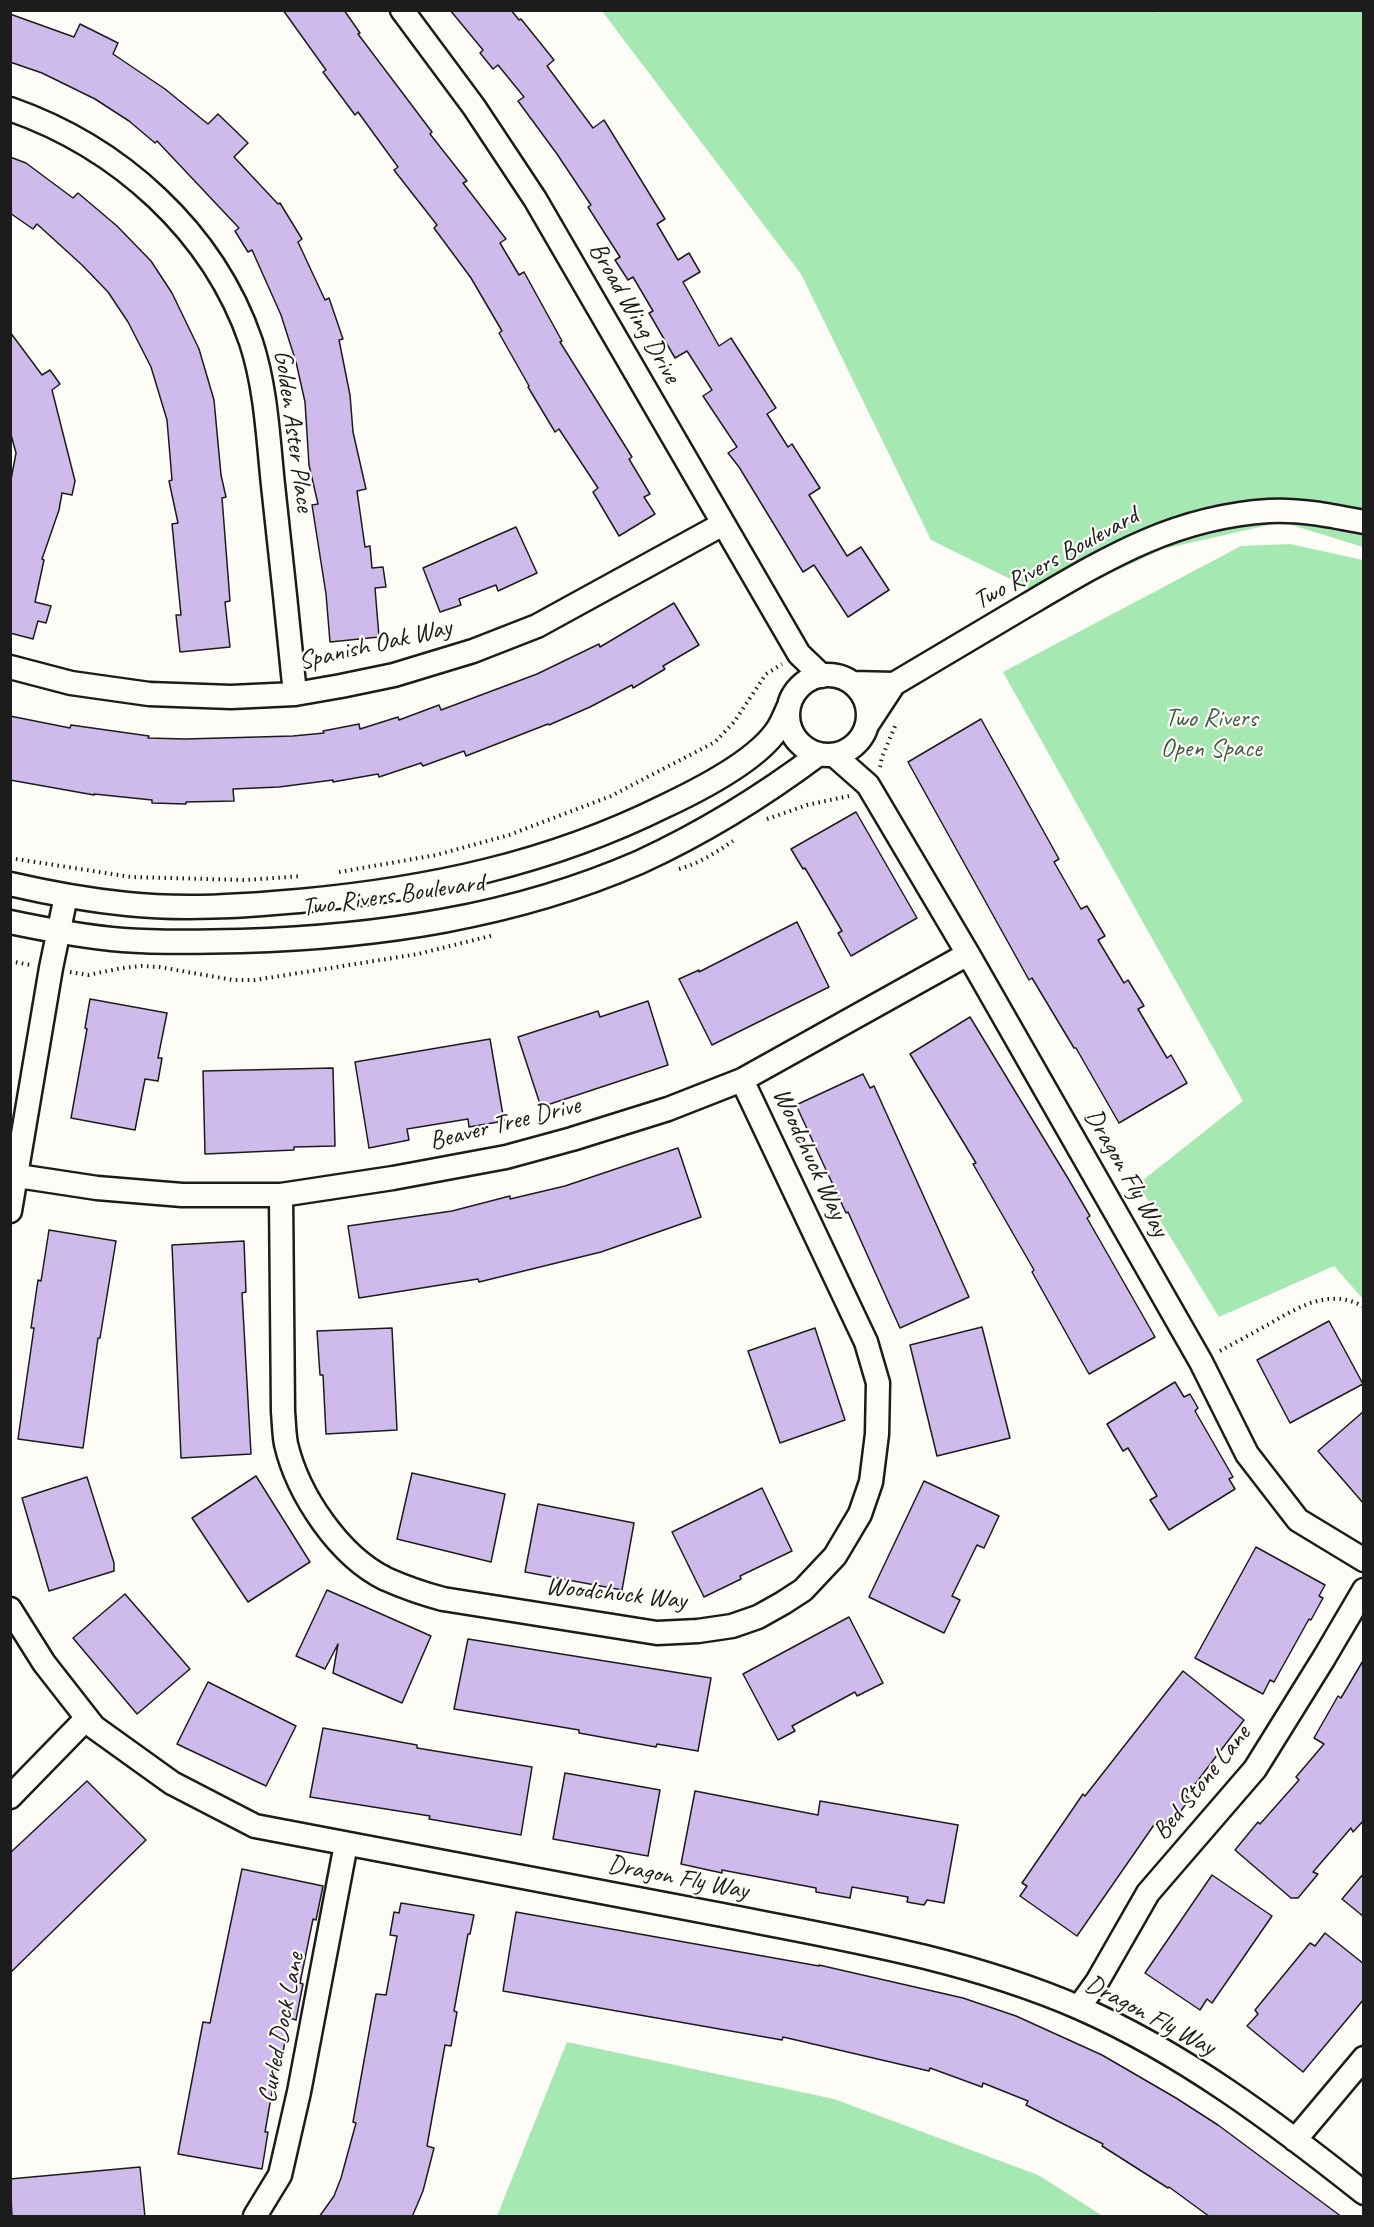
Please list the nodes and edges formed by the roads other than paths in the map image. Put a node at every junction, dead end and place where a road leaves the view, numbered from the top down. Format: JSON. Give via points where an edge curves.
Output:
{"nodes":[{"id":1,"x":402,"y":10,"type":"edge"},
{"id":2,"x":10,"y":109,"type":"edge"},
{"id":3,"x":1364,"y":522,"type":"edge"},
{"id":4,"x":723,"y":524,"type":"junction"},
{"id":5,"x":799,"y":654,"type":"junction"},
{"id":6,"x":10,"y":667,"type":"edge"},
{"id":7,"x":822,"y":676,"type":"junction"},
{"id":8,"x":852,"y":683,"type":"junction"},
{"id":9,"x":894,"y":684,"type":"junction"},
{"id":10,"x":295,"y":694,"type":"junction"},
{"id":11,"x":792,"y":699,"type":"junction"},
{"id":12,"x":864,"y":732,"type":"junction"},
{"id":13,"x":826,"y":755,"type":"junction"},
{"id":14,"x":868,"y":785,"type":"junction"},
{"id":15,"x":10,"y":884,"type":"edge"},
{"id":16,"x":66,"y":896,"type":"junction"},
{"id":17,"x":10,"y":922,"type":"edge"},
{"id":18,"x":59,"y":932,"type":"junction"},
{"id":19,"x":968,"y":954,"type":"junction"},
{"id":20,"x":742,"y":1080,"type":"junction"},
{"id":21,"x":18,"y":1176,"type":"junction"},
{"id":22,"x":281,"y":1195,"type":"junction"},
{"id":23,"x":10,"y":1211,"type":"edge"},
{"id":24,"x":1364,"y":1560,"type":"edge"},
{"id":25,"x":1364,"y":1590,"type":"edge"},
{"id":26,"x":10,"y":1609,"type":"edge"},
{"id":27,"x":87,"y":1718,"type":"junction"},
{"id":28,"x":10,"y":1797,"type":"edge"},
{"id":29,"x":346,"y":1844,"type":"junction"},
{"id":30,"x":1079,"y":2007,"type":"junction"},
{"id":31,"x":1364,"y":2058,"type":"edge"},
{"id":32,"x":1294,"y":2140,"type":"junction"},
{"id":33,"x":1364,"y":2193,"type":"edge"},
{"id":34,"x":255,"y":2217,"type":"edge"}],
"edges":[{"from":1,"to":4,"type":"street","name":"Broad Wing Drive","via":[[474,107],[535,199]]},
{"from":2,"to":10,"type":"street","name":"Golden Aster Place","via":[[43,120],[84,143],[165,203],[232,296],[251,342],[264,399]]},
{"from":3,"to":9,"type":"street","name":"Two Rivers Boulevard","via":[[1271,510],[1217,517],[1158,535],[1099,563]]},
{"from":4,"to":5,"type":"street","name":"Broad Wing Drive"},
{"from":4,"to":10,"type":"street","name":"Spanish Oak Way","via":[[537,626],[394,675]]},
{"from":5,"to":7,"type":"street","name":"Broad Wing Drive"},
{"from":5,"to":11,"type":"street"},
{"from":6,"to":10,"type":"street","name":"Spanish Oak Way","via":[[71,683],[149,694]]},
{"from":7,"to":8,"type":"street","via":[[838,676]]},
{"from":7,"to":11,"type":"street","via":[[807,681]]},
{"from":8,"to":9,"type":"street"},
{"from":8,"to":12,"type":"street","via":[[868,709]]},
{"from":9,"to":12,"type":"street","name":"Two Rivers Boulevard"},
{"from":11,"to":13,"type":"street","via":[[788,722],[794,736],[804,748]]},
{"from":11,"to":16,"type":"street","name":"Two Rivers Boulevard","via":[[778,730],[760,749],[698,790],[624,826],[476,874],[345,897],[210,907],[128,904]]},
{"from":12,"to":13,"type":"street","name":"Two Rivers Boulevard","via":[[849,750]]},
{"from":12,"to":14,"type":"street","name":"Dragon Fly Way"},
{"from":13,"to":14,"type":"street","name":"Dragon Fly Way"},
{"from":13,"to":18,"type":"street","name":"Two Rivers Boulevard","via":[[713,825],[639,862],[573,888],[490,912],[420,926],[273,940],[123,940]]},
{"from":14,"to":19,"type":"street","name":"Dragon Fly Way"},
{"from":15,"to":16,"type":"street","name":"Two Rivers Boulevard"},
{"from":16,"to":18,"type":"street"},
{"from":17,"to":18,"type":"street","name":"Two Rivers Boulevard"},
{"from":18,"to":21,"type":"street"},
{"from":19,"to":20,"type":"street","name":"Beaver Tree Drive"},
{"from":19,"to":24,"type":"street","name":"Dragon Fly Way","via":[[1201,1362],[1247,1454],[1298,1520]]},
{"from":20,"to":22,"type":"street","name":"Beaver Tree Drive","via":[[657,1112],[506,1157]]},
{"from":20,"to":22,"type":"street","name":"Woodchuck Way","via":[[866,1342],[878,1383],[871,1482],[860,1515],[835,1556],[803,1590],[758,1617],[732,1626],[657,1633],[443,1599],[384,1578],[353,1556],[313,1507],[286,1444]]},
{"from":21,"to":22,"type":"street","name":"Beaver Tree Drive","via":[[182,1196]]},
{"from":21,"to":23,"type":"street"},
{"from":25,"to":30,"type":"street","name":"Bed Stone Lane","via":[[1256,1769],[1148,1893]]},
{"from":26,"to":27,"type":"street","name":"Dragon Fly Way","via":[[44,1663]]},
{"from":27,"to":28,"type":"street"},
{"from":27,"to":29,"type":"street","name":"Dragon Fly Way","via":[[172,1783],[255,1826]]},
{"from":29,"to":30,"type":"street","name":"Dragon Fly Way","via":[[859,1941],[990,1975]]},
{"from":29,"to":34,"type":"street","name":"Curled Dock Lane","via":[[280,2175]]},
{"from":30,"to":32,"type":"street","name":"Dragon Fly Way","via":[[1179,2061],[1247,2104]]},
{"from":31,"to":32,"type":"street"},
{"from":32,"to":33,"type":"street","name":"Dragon Fly Way"}]}
